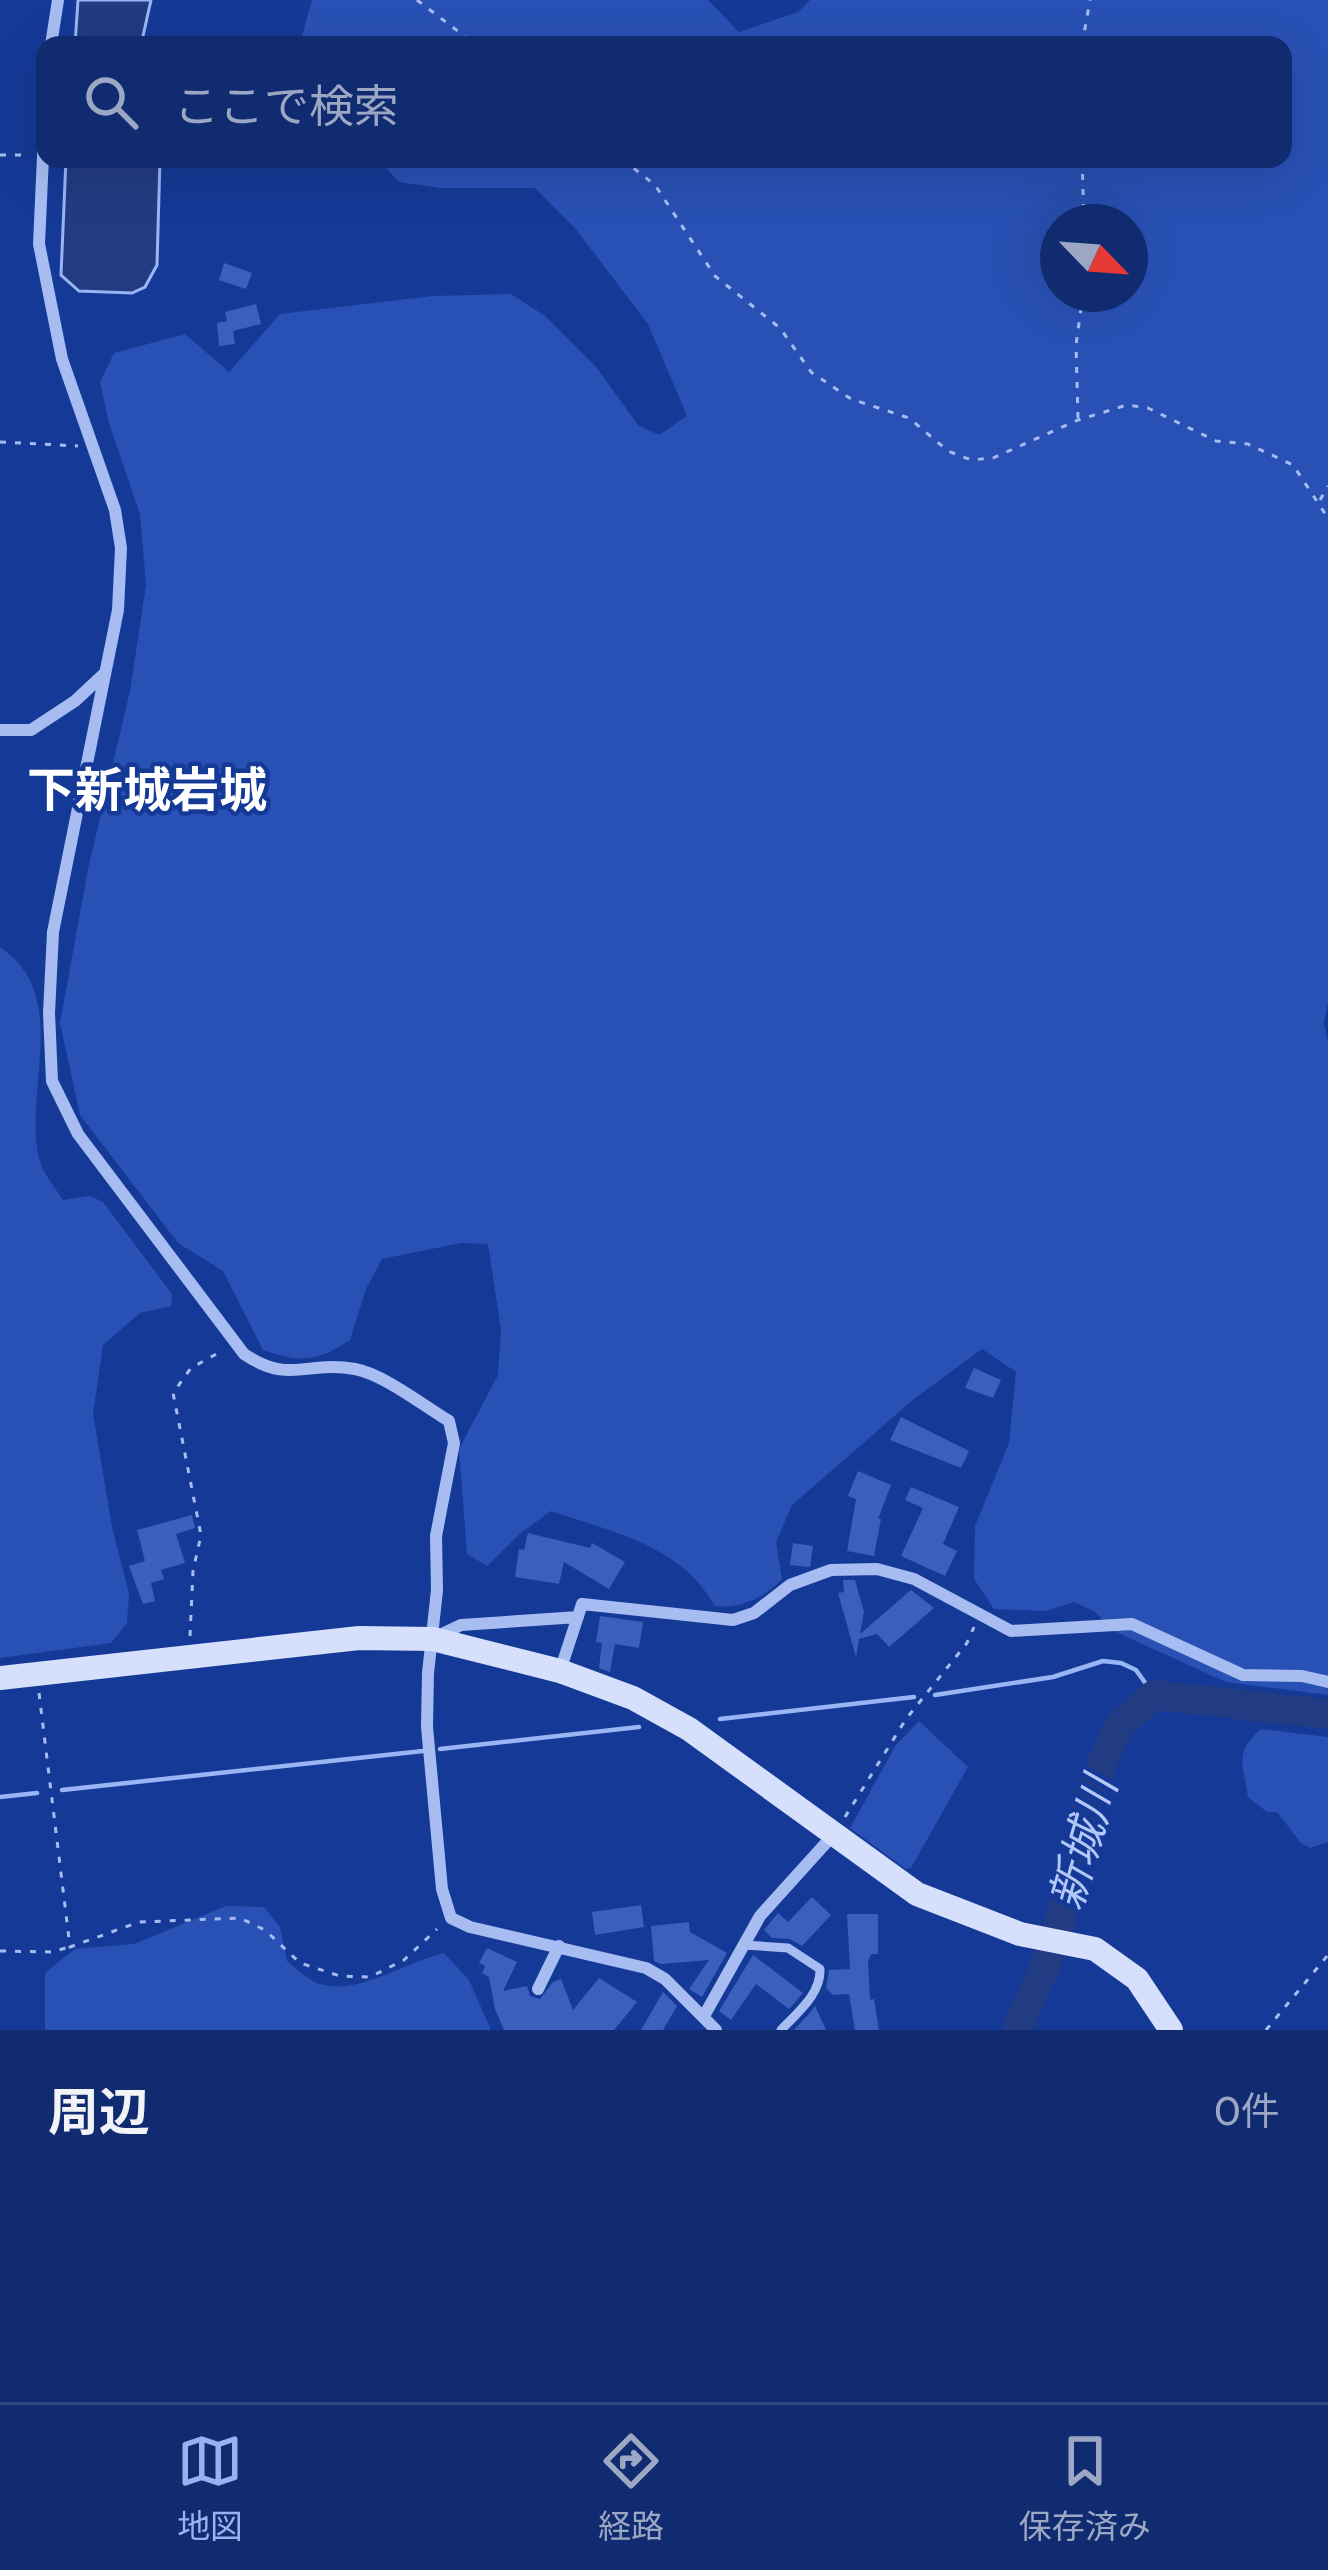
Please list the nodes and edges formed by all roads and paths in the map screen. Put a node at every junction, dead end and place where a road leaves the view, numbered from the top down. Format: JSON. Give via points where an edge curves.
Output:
{"nodes":[{"id":1,"x":58,"y":0,"type":"edge"},
{"id":2,"x":417,"y":0,"type":"edge"},
{"id":3,"x":1090,"y":0,"type":"edge"},
{"id":4,"x":52,"y":36,"type":"edge"},
{"id":5,"x":464,"y":36,"type":"edge"},
{"id":6,"x":1084,"y":36,"type":"edge"},
{"id":7,"x":36,"y":154,"type":"edge"},
{"id":8,"x":0,"y":155,"type":"edge"},
{"id":9,"x":41,"y":168,"type":"edge"},
{"id":10,"x":634,"y":168,"type":"edge"},
{"id":11,"x":1082,"y":168,"type":"edge"},
{"id":12,"x":1083,"y":204,"type":"edge"},
{"id":13,"x":1081,"y":312,"type":"edge"},
{"id":14,"x":1078,"y":420,"type":"junction"},
{"id":15,"x":0,"y":442,"type":"edge"},
{"id":16,"x":92,"y":446,"type":"junction"},
{"id":17,"x":1328,"y":486,"type":"edge"},
{"id":18,"x":1318,"y":504,"type":"junction"},
{"id":19,"x":1328,"y":518,"type":"edge"},
{"id":20,"x":105,"y":673,"type":"junction"},
{"id":21,"x":0,"y":730,"type":"edge"},
{"id":22,"x":234,"y":1345,"type":"junction"},
{"id":23,"x":980,"y":1615,"type":"junction"},
{"id":24,"x":578,"y":1617,"type":"junction"},
{"id":25,"x":433,"y":1639,"type":"junction"},
{"id":26,"x":193,"y":1656,"type":"junction"},
{"id":27,"x":560,"y":1671,"type":"junction"},
{"id":28,"x":37,"y":1674,"type":"junction"},
{"id":29,"x":0,"y":1678,"type":"edge"},
{"id":30,"x":1328,"y":1682,"type":"edge"},
{"id":31,"x":836,"y":1832,"type":"junction"},
{"id":32,"x":451,"y":1918,"type":"junction"},
{"id":33,"x":744,"y":1945,"type":"junction"},
{"id":34,"x":559,"y":1946,"type":"junction"},
{"id":35,"x":70,"y":1947,"type":"junction"},
{"id":36,"x":0,"y":1951,"type":"edge"},
{"id":37,"x":1328,"y":1955,"type":"edge"},
{"id":38,"x":538,"y":1989,"type":"dead end"},
{"id":39,"x":704,"y":2016,"type":"junction"},
{"id":40,"x":716,"y":2030,"type":"edge"},
{"id":41,"x":781,"y":2030,"type":"edge"},
{"id":42,"x":1171,"y":2030,"type":"edge"},
{"id":43,"x":1266,"y":2030,"type":"edge"}],
"edges":[{"from":1,"to":4,"type":"street"},
{"from":2,"to":5,"type":"path"},
{"from":3,"to":6,"type":"path"},
{"from":7,"to":8,"type":"path"},
{"from":9,"to":16,"type":"street","via":[[39,244],[62,359]]},
{"from":10,"to":14,"type":"path","via":[[656,185],[716,276],[780,328],[828,386],[909,418],[971,460]]},
{"from":11,"to":12,"type":"path"},
{"from":13,"to":14,"type":"path"},
{"from":14,"to":18,"type":"path","via":[[1126,405],[1148,408],[1293,465]]},
{"from":15,"to":16,"type":"path"},
{"from":16,"to":20,"type":"street","via":[[121,548]]},
{"from":17,"to":18,"type":"path"},
{"from":18,"to":19,"type":"path"},
{"from":20,"to":21,"type":"street","via":[[31,730]]},
{"from":20,"to":22,"type":"street","via":[[53,932],[52,1081],[78,1134]]},
{"from":22,"to":25,"type":"street","via":[[264,1368],[362,1370],[449,1420],[454,1443],[436,1536]]},
{"from":22,"to":26,"type":"path","via":[[191,1368],[172,1393],[201,1534],[188,1623]]},
{"from":23,"to":24,"type":"street","via":[[914,1579],[848,1568],[790,1585],[733,1620],[582,1604]]},
{"from":23,"to":30,"type":"street","via":[[1011,1631],[1132,1624],[1243,1676]]},
{"from":23,"to":31,"type":"path"},
{"from":24,"to":25,"type":"street","via":[[461,1624]]},
{"from":24,"to":27,"type":"street"},
{"from":25,"to":26,"type":"street","via":[[358,1638]]},
{"from":25,"to":27,"type":"street"},
{"from":25,"to":32,"type":"street","via":[[427,1726]]},
{"from":26,"to":28,"type":"street"},
{"from":27,"to":31,"type":"street","via":[[689,1730]]},
{"from":28,"to":29,"type":"street"},
{"from":28,"to":35,"type":"path"},
{"from":31,"to":33,"type":"street"},
{"from":31,"to":42,"type":"street","via":[[917,1894],[1020,1934],[1095,1949],[1137,1979]]},
{"from":32,"to":34,"type":"street"},
{"from":32,"to":35,"type":"path","via":[[404,1960],[370,1977],[300,1963],[240,1918],[139,1922]]},
{"from":33,"to":39,"type":"street"},
{"from":33,"to":41,"type":"lane","via":[[788,1948],[820,1969],[811,1998]]},
{"from":34,"to":38,"type":"street"},
{"from":34,"to":39,"type":"street","via":[[646,1968]]},
{"from":35,"to":36,"type":"path"},
{"from":37,"to":43,"type":"path"},
{"from":39,"to":40,"type":"street"}]}
